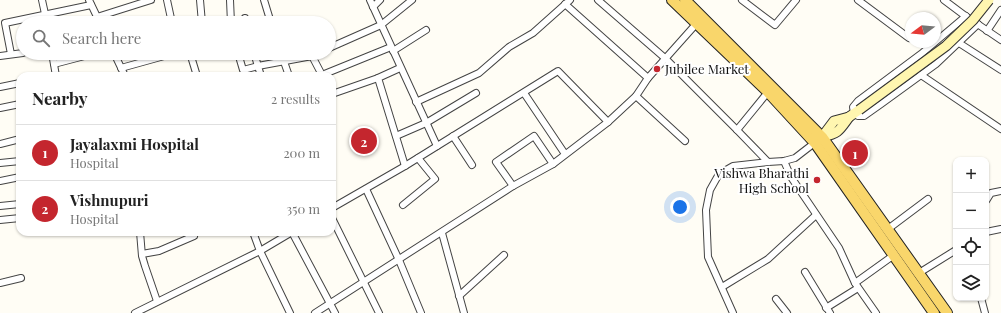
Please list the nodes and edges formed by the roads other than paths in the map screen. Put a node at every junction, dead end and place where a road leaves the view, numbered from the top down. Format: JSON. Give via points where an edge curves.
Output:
{"nodes":[{"id":1,"x":42,"y":0,"type":"edge"},
{"id":2,"x":151,"y":0,"type":"edge"},
{"id":3,"x":167,"y":0,"type":"edge"},
{"id":4,"x":200,"y":0,"type":"edge"},
{"id":5,"x":230,"y":0,"type":"edge"},
{"id":6,"x":264,"y":0,"type":"edge"},
{"id":7,"x":370,"y":0,"type":"edge"},
{"id":8,"x":380,"y":0,"type":"edge"},
{"id":9,"x":412,"y":0,"type":"edge"},
{"id":10,"x":598,"y":0,"type":"edge"},
{"id":11,"x":672,"y":0,"type":"edge"},
{"id":12,"x":686,"y":0,"type":"edge"},
{"id":13,"x":742,"y":0,"type":"edge"},
{"id":14,"x":796,"y":0,"type":"edge"},
{"id":15,"x":858,"y":0,"type":"edge"},
{"id":16,"x":944,"y":0,"type":"edge"},
{"id":17,"x":989,"y":0,"type":"edge"},
{"id":18,"x":90,"y":2,"type":"edge"},
{"id":19,"x":568,"y":2,"type":"edge"},
{"id":20,"x":373,"y":7,"type":"junction"},
{"id":21,"x":1001,"y":10,"type":"edge"},
{"id":22,"x":45,"y":15,"type":"junction"},
{"id":23,"x":40,"y":16,"type":"edge"},
{"id":24,"x":97,"y":16,"type":"edge"},
{"id":25,"x":109,"y":16,"type":"edge"},
{"id":26,"x":170,"y":16,"type":"edge"},
{"id":27,"x":201,"y":16,"type":"edge"},
{"id":28,"x":231,"y":16,"type":"edge"},
{"id":29,"x":269,"y":16,"type":"edge"},
{"id":30,"x":966,"y":16,"type":"junction"},
{"id":31,"x":16,"y":21,"type":"edge"},
{"id":32,"x":697,"y":23,"type":"junction"},
{"id":33,"x":978,"y":24,"type":"junction"},
{"id":34,"x":381,"y":25,"type":"junction"},
{"id":35,"x":426,"y":30,"type":"dead end"},
{"id":36,"x":987,"y":31,"type":"junction"},
{"id":37,"x":905,"y":35,"type":"edge"},
{"id":38,"x":1001,"y":40,"type":"edge"},
{"id":39,"x":959,"y":43,"type":"junction"},
{"id":40,"x":336,"y":45,"type":"edge"},
{"id":41,"x":392,"y":49,"type":"junction"},
{"id":42,"x":11,"y":54,"type":"junction"},
{"id":43,"x":16,"y":54,"type":"edge"},
{"id":44,"x":0,"y":56,"type":"edge"},
{"id":45,"x":666,"y":59,"type":"junction"},
{"id":46,"x":53,"y":60,"type":"edge"},
{"id":47,"x":69,"y":60,"type":"edge"},
{"id":48,"x":117,"y":60,"type":"edge"},
{"id":49,"x":150,"y":60,"type":"edge"},
{"id":50,"x":192,"y":60,"type":"edge"},
{"id":51,"x":240,"y":60,"type":"edge"},
{"id":52,"x":256,"y":60,"type":"edge"},
{"id":53,"x":288,"y":60,"type":"edge"},
{"id":54,"x":317,"y":60,"type":"edge"},
{"id":55,"x":284,"y":61,"type":"junction"},
{"id":56,"x":54,"y":64,"type":"junction"},
{"id":57,"x":258,"y":66,"type":"junction"},
{"id":58,"x":121,"y":68,"type":"junction"},
{"id":59,"x":400,"y":68,"type":"junction"},
{"id":60,"x":1001,"y":70,"type":"edge"},
{"id":61,"x":55,"y":72,"type":"edge"},
{"id":62,"x":123,"y":72,"type":"edge"},
{"id":63,"x":196,"y":72,"type":"edge"},
{"id":64,"x":260,"y":72,"type":"edge"},
{"id":65,"x":288,"y":72,"type":"edge"},
{"id":66,"x":320,"y":72,"type":"edge"},
{"id":67,"x":332,"y":72,"type":"edge"},
{"id":68,"x":921,"y":75,"type":"junction"},
{"id":69,"x":378,"y":78,"type":"junction"},
{"id":70,"x":648,"y":78,"type":"junction"},
{"id":71,"x":16,"y":84,"type":"edge"},
{"id":72,"x":0,"y":87,"type":"edge"},
{"id":73,"x":768,"y":92,"type":"junction"},
{"id":74,"x":336,"y":93,"type":"edge"},
{"id":75,"x":524,"y":93,"type":"junction"},
{"id":76,"x":476,"y":94,"type":"dead end"},
{"id":77,"x":636,"y":96,"type":"junction"},
{"id":78,"x":416,"y":102,"type":"junction"},
{"id":79,"x":16,"y":105,"type":"edge"},
{"id":80,"x":0,"y":108,"type":"edge"},
{"id":81,"x":854,"y":113,"type":"junction"},
{"id":82,"x":608,"y":122,"type":"junction"},
{"id":83,"x":426,"y":123,"type":"junction"},
{"id":84,"x":1001,"y":129,"type":"edge"},
{"id":85,"x":737,"y":130,"type":"junction"},
{"id":86,"x":396,"y":136,"type":"junction"},
{"id":87,"x":453,"y":136,"type":"junction"},
{"id":88,"x":16,"y":140,"type":"edge"},
{"id":89,"x":819,"y":140,"type":"junction"},
{"id":90,"x":685,"y":141,"type":"dead end"},
{"id":91,"x":0,"y":144,"type":"edge"},
{"id":92,"x":437,"y":146,"type":"junction"},
{"id":93,"x":565,"y":154,"type":"junction"},
{"id":94,"x":418,"y":158,"type":"junction"},
{"id":95,"x":16,"y":161,"type":"edge"},
{"id":96,"x":784,"y":161,"type":"junction"},
{"id":97,"x":768,"y":162,"type":"junction"},
{"id":98,"x":0,"y":163,"type":"edge"},
{"id":99,"x":553,"y":164,"type":"junction"},
{"id":100,"x":472,"y":165,"type":"dead end"},
{"id":101,"x":406,"y":166,"type":"junction"},
{"id":102,"x":16,"y":179,"type":"edge"},
{"id":103,"x":0,"y":181,"type":"edge"},
{"id":104,"x":513,"y":186,"type":"junction"},
{"id":105,"x":366,"y":189,"type":"junction"},
{"id":106,"x":1001,"y":192,"type":"edge"},
{"id":107,"x":989,"y":196,"type":"edge"},
{"id":108,"x":928,"y":199,"type":"dead end"},
{"id":109,"x":16,"y":204,"type":"edge"},
{"id":110,"x":403,"y":205,"type":"dead end"},
{"id":111,"x":0,"y":206,"type":"edge"},
{"id":112,"x":336,"y":206,"type":"edge"},
{"id":113,"x":816,"y":215,"type":"junction"},
{"id":114,"x":16,"y":218,"type":"edge"},
{"id":115,"x":0,"y":220,"type":"edge"},
{"id":116,"x":336,"y":226,"type":"edge"},
{"id":117,"x":888,"y":229,"type":"junction"},
{"id":118,"x":1001,"y":229,"type":"edge"},
{"id":119,"x":989,"y":231,"type":"edge"},
{"id":120,"x":442,"y":233,"type":"junction"},
{"id":121,"x":140,"y":236,"type":"edge"},
{"id":122,"x":194,"y":236,"type":"dead end"},
{"id":123,"x":255,"y":236,"type":"edge"},
{"id":124,"x":285,"y":236,"type":"edge"},
{"id":125,"x":294,"y":236,"type":"edge"},
{"id":126,"x":260,"y":251,"type":"junction"},
{"id":127,"x":953,"y":252,"type":"edge"},
{"id":128,"x":142,"y":254,"type":"junction"},
{"id":129,"x":504,"y":255,"type":"dead end"},
{"id":130,"x":894,"y":255,"type":"junction"},
{"id":131,"x":399,"y":260,"type":"junction"},
{"id":132,"x":805,"y":272,"type":"dead end"},
{"id":133,"x":919,"y":273,"type":"junction"},
{"id":134,"x":21,"y":278,"type":"dead end"},
{"id":135,"x":364,"y":282,"type":"junction"},
{"id":136,"x":0,"y":283,"type":"edge"},
{"id":137,"x":857,"y":285,"type":"junction"},
{"id":138,"x":722,"y":287,"type":"junction"},
{"id":139,"x":460,"y":296,"type":"junction"},
{"id":140,"x":776,"y":299,"type":"dead end"},
{"id":141,"x":157,"y":301,"type":"junction"},
{"id":142,"x":982,"y":301,"type":"edge"},
{"id":143,"x":331,"y":304,"type":"junction"},
{"id":144,"x":828,"y":311,"type":"edge"},
{"id":145,"x":135,"y":313,"type":"edge"},
{"id":146,"x":290,"y":313,"type":"edge"},
{"id":147,"x":315,"y":313,"type":"edge"},
{"id":148,"x":335,"y":313,"type":"edge"},
{"id":149,"x":379,"y":313,"type":"edge"},
{"id":150,"x":421,"y":313,"type":"edge"},
{"id":151,"x":464,"y":313,"type":"edge"},
{"id":152,"x":733,"y":313,"type":"edge"},
{"id":153,"x":787,"y":313,"type":"edge"},
{"id":154,"x":876,"y":313,"type":"edge"},
{"id":155,"x":934,"y":313,"type":"edge"},
{"id":156,"x":947,"y":313,"type":"edge"},
{"id":157,"x":985,"y":313,"type":"edge"}],
"edges":[{"from":1,"to":22,"type":"street"},
{"from":2,"to":25,"type":"street"},
{"from":3,"to":26,"type":"street"},
{"from":4,"to":27,"type":"street"},
{"from":5,"to":28,"type":"street"},
{"from":6,"to":29,"type":"street"},
{"from":7,"to":20,"type":"street"},
{"from":8,"to":20,"type":"street"},
{"from":9,"to":34,"type":"street"},
{"from":10,"to":45,"type":"street"},
{"from":11,"to":32,"type":"main road"},
{"from":12,"to":89,"type":"main road"},
{"from":13,"to":14,"type":"street","via":[[775,25]]},
{"from":15,"to":37,"type":"street"},
{"from":16,"to":30,"type":"street"},
{"from":17,"to":81,"type":"street","bridge":true,"via":[[946,46]]},
{"from":18,"to":22,"type":"street"},
{"from":18,"to":24,"type":"street"},
{"from":19,"to":70,"type":"street"},
{"from":19,"to":78,"type":"street","via":[[479,73]]},
{"from":20,"to":34,"type":"street"},
{"from":21,"to":36,"type":"street"},
{"from":22,"to":23,"type":"street"},
{"from":30,"to":33,"type":"street"},
{"from":30,"to":81,"type":"street","via":[[921,54],[858,101],[853,107]]},
{"from":31,"to":42,"type":"street","via":[[5,23]]},
{"from":32,"to":45,"type":"street"},
{"from":32,"to":73,"type":"main road"},
{"from":33,"to":36,"type":"street"},
{"from":33,"to":39,"type":"street"},
{"from":34,"to":40,"type":"street"},
{"from":34,"to":41,"type":"street"},
{"from":35,"to":41,"type":"street"},
{"from":36,"to":38,"type":"street"},
{"from":39,"to":60,"type":"street"},
{"from":39,"to":68,"type":"street"},
{"from":41,"to":59,"type":"street"},
{"from":41,"to":67,"type":"street"},
{"from":42,"to":43,"type":"street"},
{"from":42,"to":44,"type":"street"},
{"from":45,"to":70,"type":"street"},
{"from":45,"to":85,"type":"street"},
{"from":46,"to":56,"type":"street"},
{"from":47,"to":56,"type":"street"},
{"from":48,"to":58,"type":"street"},
{"from":49,"to":58,"type":"street"},
{"from":50,"to":63,"type":"street"},
{"from":51,"to":57,"type":"street","via":[[243,70]]},
{"from":52,"to":57,"type":"street"},
{"from":53,"to":55,"type":"street"},
{"from":54,"to":66,"type":"street"},
{"from":55,"to":57,"type":"street"},
{"from":55,"to":65,"type":"street"},
{"from":56,"to":61,"type":"street"},
{"from":57,"to":64,"type":"street"},
{"from":58,"to":62,"type":"street"},
{"from":59,"to":69,"type":"street"},
{"from":59,"to":78,"type":"street"},
{"from":68,"to":81,"type":"street","via":[[864,116]]},
{"from":68,"to":84,"type":"street"},
{"from":69,"to":74,"type":"street"},
{"from":69,"to":86,"type":"street"},
{"from":70,"to":77,"type":"street"},
{"from":71,"to":72,"type":"street"},
{"from":73,"to":85,"type":"street"},
{"from":73,"to":89,"type":"main road"},
{"from":75,"to":82,"type":"street","via":[[558,71]]},
{"from":75,"to":87,"type":"street"},
{"from":75,"to":93,"type":"street"},
{"from":76,"to":83,"type":"street"},
{"from":77,"to":82,"type":"street"},
{"from":77,"to":90,"type":"street"},
{"from":78,"to":83,"type":"street"},
{"from":79,"to":80,"type":"street"},
{"from":81,"to":89,"type":"street","via":[[834,121]]},
{"from":82,"to":93,"type":"street"},
{"from":83,"to":86,"type":"street"},
{"from":83,"to":92,"type":"street"},
{"from":85,"to":97,"type":"street"},
{"from":86,"to":101,"type":"street"},
{"from":87,"to":92,"type":"street"},
{"from":87,"to":100,"type":"street"},
{"from":88,"to":91,"type":"street"},
{"from":89,"to":96,"type":"street","via":[[795,158]]},
{"from":89,"to":117,"type":"main road"},
{"from":89,"to":130,"type":"main road"},
{"from":92,"to":94,"type":"street"},
{"from":93,"to":99,"type":"street"},
{"from":94,"to":101,"type":"street"},
{"from":94,"to":110,"type":"street","via":[[435,179]]},
{"from":95,"to":98,"type":"street"},
{"from":96,"to":97,"type":"street"},
{"from":96,"to":113,"type":"street"},
{"from":97,"to":138,"type":"street","via":[[733,166],[719,174],[710,190],[706,210],[708,257]]},
{"from":99,"to":104,"type":"street"},
{"from":99,"to":104,"type":"street","via":[[534,136],[496,162]]},
{"from":101,"to":105,"type":"street"},
{"from":102,"to":103,"type":"street"},
{"from":104,"to":120,"type":"street"},
{"from":105,"to":112,"type":"street"},
{"from":105,"to":131,"type":"street"},
{"from":106,"to":107,"type":"street","via":[[991,193]]},
{"from":108,"to":117,"type":"street"},
{"from":109,"to":111,"type":"street"},
{"from":113,"to":137,"type":"street","via":[[839,248]]},
{"from":113,"to":138,"type":"street","via":[[768,259]]},
{"from":114,"to":115,"type":"street"},
{"from":116,"to":135,"type":"street"},
{"from":117,"to":133,"type":"main road"},
{"from":118,"to":119,"type":"street"},
{"from":120,"to":131,"type":"street"},
{"from":120,"to":139,"type":"street"},
{"from":121,"to":128,"type":"street"},
{"from":122,"to":128,"type":"street","via":[[159,251]]},
{"from":123,"to":126,"type":"street"},
{"from":124,"to":126,"type":"street"},
{"from":125,"to":143,"type":"street"},
{"from":126,"to":141,"type":"street"},
{"from":126,"to":146,"type":"street"},
{"from":127,"to":133,"type":"street"},
{"from":128,"to":141,"type":"street"},
{"from":129,"to":139,"type":"street"},
{"from":130,"to":137,"type":"street"},
{"from":130,"to":155,"type":"main road"},
{"from":131,"to":135,"type":"street"},
{"from":131,"to":150,"type":"street"},
{"from":132,"to":144,"type":"street"},
{"from":133,"to":156,"type":"main road"},
{"from":134,"to":136,"type":"street"},
{"from":135,"to":143,"type":"street"},
{"from":135,"to":149,"type":"street"},
{"from":137,"to":144,"type":"street"},
{"from":137,"to":154,"type":"street"},
{"from":138,"to":152,"type":"street"},
{"from":139,"to":151,"type":"street"},
{"from":140,"to":153,"type":"street"},
{"from":141,"to":145,"type":"street"},
{"from":142,"to":157,"type":"street"},
{"from":143,"to":147,"type":"street"},
{"from":143,"to":148,"type":"street"}]}
